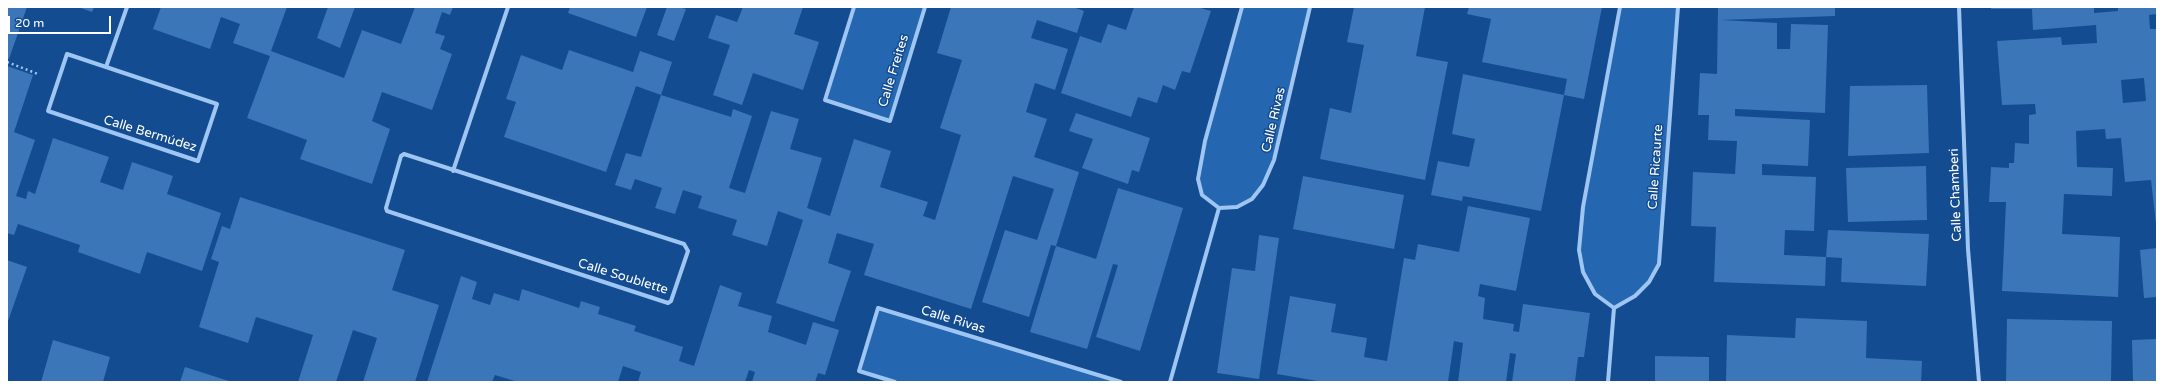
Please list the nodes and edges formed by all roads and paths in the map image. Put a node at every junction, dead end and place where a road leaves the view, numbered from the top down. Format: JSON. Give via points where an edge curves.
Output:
{"nodes":[{"id":1,"x":127,"y":7,"type":"edge"},
{"id":2,"x":508,"y":7,"type":"edge"},
{"id":3,"x":854,"y":7,"type":"edge"},
{"id":4,"x":925,"y":7,"type":"edge"},
{"id":5,"x":1242,"y":7,"type":"edge"},
{"id":6,"x":1310,"y":7,"type":"edge"},
{"id":7,"x":1620,"y":7,"type":"edge"},
{"id":8,"x":1678,"y":7,"type":"edge"},
{"id":9,"x":1959,"y":7,"type":"edge"},
{"id":10,"x":7,"y":62,"type":"edge"},
{"id":11,"x":106,"y":67,"type":"junction"},
{"id":12,"x":58,"y":81,"type":"junction"},
{"id":13,"x":453,"y":171,"type":"junction"},
{"id":14,"x":1219,"y":208,"type":"junction"},
{"id":15,"x":1614,"y":308,"type":"junction"},
{"id":16,"x":895,"y":382,"type":"edge"},
{"id":17,"x":1121,"y":382,"type":"edge"},
{"id":18,"x":1170,"y":382,"type":"edge"},
{"id":19,"x":1608,"y":382,"type":"edge"},
{"id":20,"x":1978,"y":382,"type":"edge"}],
"edges":[{"from":1,"to":11,"type":"street"},
{"from":2,"to":13,"type":"street"},
{"from":3,"to":4,"type":"street","name":"Calle Freites","via":[[825,100],[890,121]]},
{"from":5,"to":14,"type":"street","via":[[1205,141],[1198,178],[1202,195]]},
{"from":6,"to":14,"type":"street","name":"Calle Rivas","via":[[1274,160],[1263,185],[1252,199],[1237,207]]},
{"from":7,"to":15,"type":"street","via":[[1583,207],[1578,250],[1583,272],[1595,294]]},
{"from":8,"to":15,"type":"street","name":"Calle Ricaurte","via":[[1659,264],[1649,282],[1635,296]]},
{"from":9,"to":20,"type":"street","name":"Calle Chamberi","via":[[1968,249]]},
{"from":10,"to":12,"type":"path"},
{"from":11,"to":12,"type":"street","name":"Calle Bermúdez","via":[[67,54]]},
{"from":11,"to":12,"type":"street","name":"Calle Bermúdez","via":[[217,104],[198,161],[48,112]]},
{"from":13,"to":13,"type":"street","name":"Calle Soublette","via":[[402,154],[386,210],[671,302],[688,251],[684,244]]},
{"from":14,"to":18,"type":"street"},
{"from":15,"to":19,"type":"street"},
{"from":16,"to":17,"type":"street","name":"Calle Rivas","via":[[859,371],[878,308]]}]}
